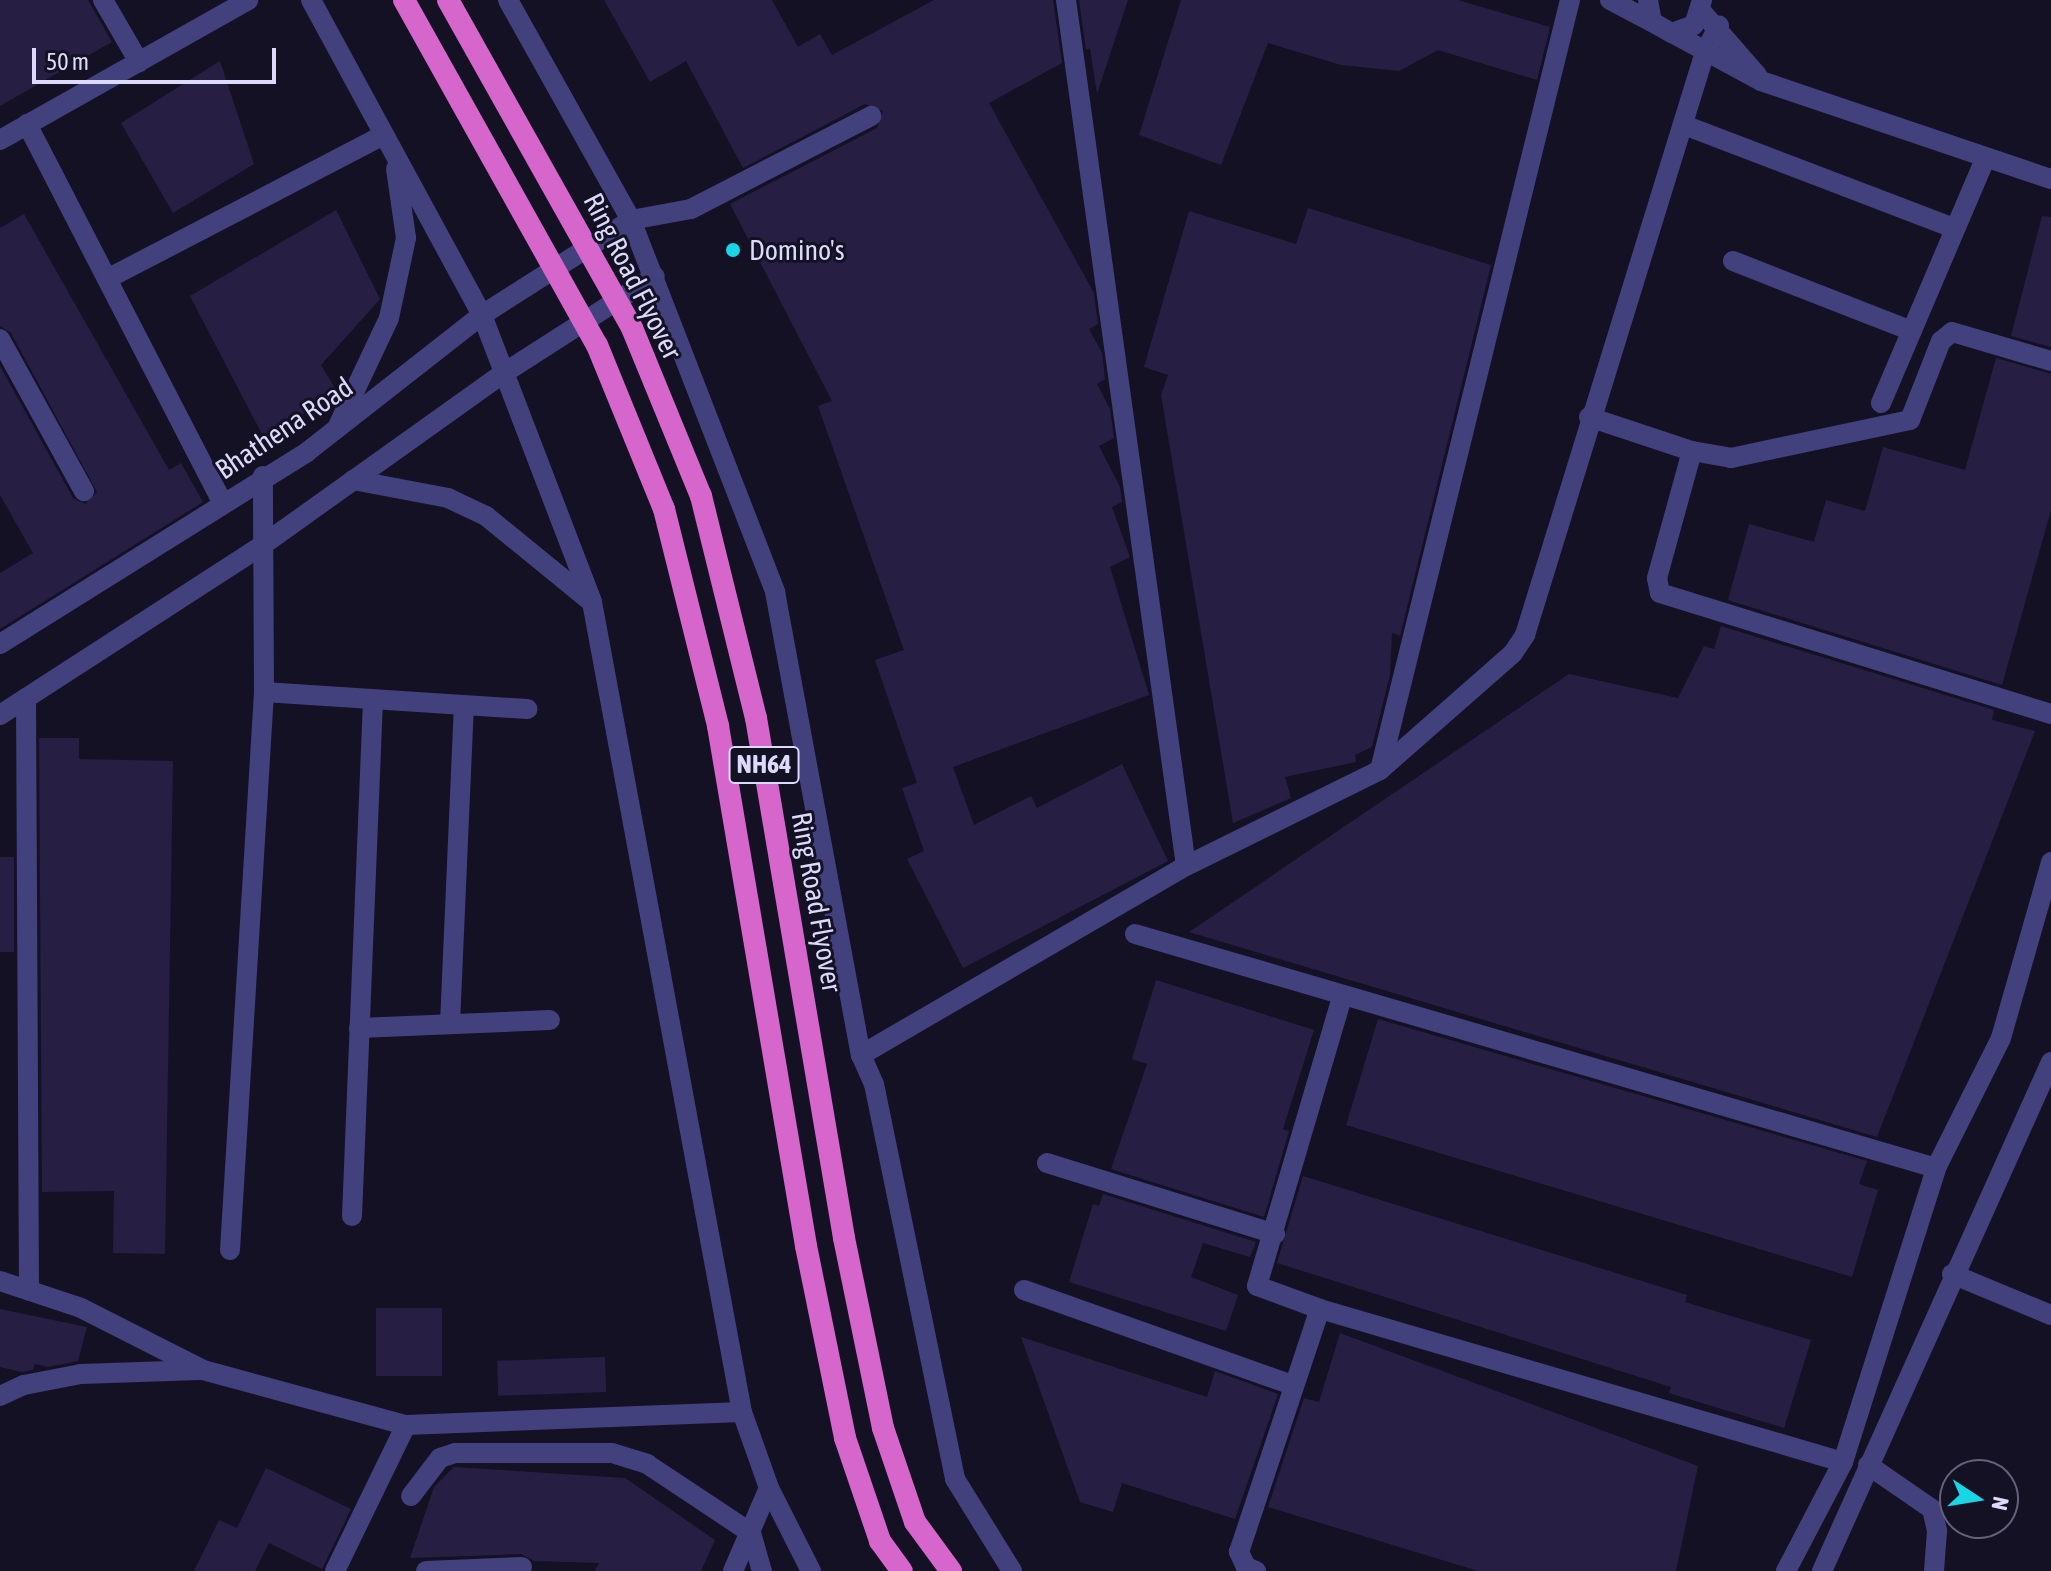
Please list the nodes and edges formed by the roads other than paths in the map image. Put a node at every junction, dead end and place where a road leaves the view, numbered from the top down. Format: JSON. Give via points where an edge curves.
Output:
{"nodes":[{"id":1,"x":103,"y":0,"type":"edge"},
{"id":2,"x":248,"y":0,"type":"edge"},
{"id":3,"x":311,"y":0,"type":"edge"},
{"id":4,"x":404,"y":0,"type":"edge"},
{"id":5,"x":448,"y":0,"type":"edge"},
{"id":6,"x":508,"y":0,"type":"edge"},
{"id":7,"x":1066,"y":0,"type":"edge"},
{"id":8,"x":1570,"y":0,"type":"edge"},
{"id":9,"x":1610,"y":0,"type":"edge"},
{"id":10,"x":1648,"y":0,"type":"edge"},
{"id":11,"x":1702,"y":6,"type":"edge"},
{"id":12,"x":1652,"y":22,"type":"junction"},
{"id":13,"x":1719,"y":26,"type":"junction"},
{"id":14,"x":1672,"y":33,"type":"junction"},
{"id":15,"x":1705,"y":52,"type":"junction"},
{"id":16,"x":139,"y":62,"type":"junction"},
{"id":17,"x":1761,"y":81,"type":"junction"},
{"id":18,"x":871,"y":116,"type":"dead end"},
{"id":19,"x":27,"y":124,"type":"junction"},
{"id":20,"x":1684,"y":125,"type":"junction"},
{"id":21,"x":384,"y":135,"type":"junction"},
{"id":22,"x":0,"y":140,"type":"edge"},
{"id":23,"x":394,"y":154,"type":"junction"},
{"id":24,"x":1985,"y":159,"type":"junction"},
{"id":25,"x":2051,"y":179,"type":"edge"},
{"id":26,"x":631,"y":220,"type":"junction"},
{"id":27,"x":1954,"y":228,"type":"junction"},
{"id":28,"x":1733,"y":261,"type":"dead end"},
{"id":29,"x":655,"y":276,"type":"junction"},
{"id":30,"x":107,"y":279,"type":"junction"},
{"id":31,"x":482,"y":315,"type":"junction"},
{"id":32,"x":1912,"y":331,"type":"junction"},
{"id":33,"x":0,"y":339,"type":"edge"},
{"id":34,"x":2051,"y":361,"type":"edge"},
{"id":35,"x":504,"y":373,"type":"junction"},
{"id":36,"x":1881,"y":403,"type":"dead end"},
{"id":37,"x":1589,"y":417,"type":"junction"},
{"id":38,"x":336,"y":430,"type":"junction"},
{"id":39,"x":1692,"y":451,"type":"junction"},
{"id":40,"x":263,"y":476,"type":"junction"},
{"id":41,"x":353,"y":480,"type":"junction"},
{"id":42,"x":84,"y":491,"type":"dead end"},
{"id":43,"x":223,"y":503,"type":"junction"},
{"id":44,"x":264,"y":544,"type":"junction"},
{"id":45,"x":592,"y":602,"type":"junction"},
{"id":46,"x":0,"y":644,"type":"edge"},
{"id":47,"x":264,"y":692,"type":"junction"},
{"id":48,"x":26,"y":698,"type":"junction"},
{"id":49,"x":373,"y":699,"type":"junction"},
{"id":50,"x":464,"y":705,"type":"junction"},
{"id":51,"x":527,"y":709,"type":"dead end"},
{"id":52,"x":2051,"y":714,"type":"edge"},
{"id":53,"x":0,"y":715,"type":"edge"},
{"id":54,"x":1380,"y":770,"type":"junction"},
{"id":55,"x":2051,"y":862,"type":"edge"},
{"id":56,"x":1186,"y":866,"type":"junction"},
{"id":57,"x":1135,"y":934,"type":"dead end"},
{"id":58,"x":1342,"y":998,"type":"junction"},
{"id":59,"x":550,"y":1020,"type":"dead end"},
{"id":60,"x":450,"y":1024,"type":"junction"},
{"id":61,"x":359,"y":1028,"type":"junction"},
{"id":62,"x":861,"y":1055,"type":"junction"},
{"id":63,"x":2051,"y":1062,"type":"edge"},
{"id":64,"x":1047,"y":1163,"type":"dead end"},
{"id":65,"x":1936,"y":1168,"type":"junction"},
{"id":66,"x":352,"y":1216,"type":"dead end"},
{"id":67,"x":1275,"y":1234,"type":"junction"},
{"id":68,"x":230,"y":1250,"type":"dead end"},
{"id":69,"x":1952,"y":1274,"type":"junction"},
{"id":70,"x":0,"y":1281,"type":"edge"},
{"id":71,"x":1024,"y":1290,"type":"dead end"},
{"id":72,"x":29,"y":1291,"type":"junction"},
{"id":73,"x":1320,"y":1309,"type":"junction"},
{"id":74,"x":2051,"y":1315,"type":"edge"},
{"id":75,"x":203,"y":1370,"type":"junction"},
{"id":76,"x":1293,"y":1385,"type":"junction"},
{"id":77,"x":0,"y":1396,"type":"edge"},
{"id":78,"x":742,"y":1412,"type":"junction"},
{"id":79,"x":406,"y":1425,"type":"junction"},
{"id":80,"x":1843,"y":1462,"type":"junction"},
{"id":81,"x":1868,"y":1465,"type":"junction"},
{"id":82,"x":769,"y":1488,"type":"junction"},
{"id":83,"x":411,"y":1496,"type":"dead end"},
{"id":84,"x":751,"y":1533,"type":"junction"},
{"id":85,"x":522,"y":1567,"type":"dead end"},
{"id":86,"x":335,"y":1571,"type":"edge"},
{"id":87,"x":426,"y":1571,"type":"edge"},
{"id":88,"x":733,"y":1571,"type":"edge"},
{"id":89,"x":762,"y":1571,"type":"edge"},
{"id":90,"x":811,"y":1571,"type":"edge"},
{"id":91,"x":902,"y":1571,"type":"edge"},
{"id":92,"x":951,"y":1571,"type":"edge"},
{"id":93,"x":1012,"y":1571,"type":"edge"},
{"id":94,"x":1256,"y":1571,"type":"edge"},
{"id":95,"x":1786,"y":1571,"type":"edge"},
{"id":96,"x":1822,"y":1571,"type":"edge"},
{"id":97,"x":1934,"y":1571,"type":"edge"}],
"edges":[{"from":1,"to":16,"type":"street"},
{"from":2,"to":16,"type":"street"},
{"from":3,"to":21,"type":"street"},
{"from":4,"to":91,"type":"highway","number":"NH64","bridge":true,"via":[[597,345],[664,509],[718,726],[806,1246],[845,1438],[880,1541]]},
{"from":5,"to":92,"type":"highway","name":"Ring Road Flyover","number":"NH64","bridge":true,"via":[[632,328],[701,496],[756,718],[844,1238],[883,1428],[915,1522]]},
{"from":6,"to":26,"type":"street"},
{"from":7,"to":56,"type":"street"},
{"from":8,"to":54,"type":"street"},
{"from":9,"to":12,"type":"street"},
{"from":10,"to":12,"type":"street"},
{"from":11,"to":13,"type":"street"},
{"from":11,"to":14,"type":"street","via":[[1694,25]]},
{"from":12,"to":14,"type":"street"},
{"from":13,"to":15,"type":"street"},
{"from":13,"to":17,"type":"street"},
{"from":14,"to":15,"type":"street"},
{"from":15,"to":17,"type":"street"},
{"from":15,"to":20,"type":"street"},
{"from":16,"to":19,"type":"street"},
{"from":17,"to":24,"type":"street"},
{"from":18,"to":26,"type":"street","via":[[691,209]]},
{"from":19,"to":22,"type":"street"},
{"from":19,"to":30,"type":"street"},
{"from":20,"to":27,"type":"street"},
{"from":20,"to":37,"type":"street"},
{"from":21,"to":23,"type":"street"},
{"from":21,"to":30,"type":"street"},
{"from":23,"to":31,"type":"street"},
{"from":23,"to":38,"type":"street","via":[[404,251],[389,318]]},
{"from":24,"to":25,"type":"street"},
{"from":24,"to":27,"type":"street"},
{"from":26,"to":29,"type":"street"},
{"from":26,"to":31,"type":"street","name":"Bhathena Road"},
{"from":27,"to":32,"type":"street"},
{"from":28,"to":32,"type":"street"},
{"from":29,"to":35,"type":"street"},
{"from":29,"to":62,"type":"street","via":[[775,592]]},
{"from":30,"to":43,"type":"street"},
{"from":31,"to":35,"type":"street"},
{"from":31,"to":38,"type":"street","name":"Bhathena Road"},
{"from":32,"to":36,"type":"street"},
{"from":33,"to":42,"type":"street"},
{"from":34,"to":39,"type":"street","via":[[1952,332],[1941,341],[1910,420],[1731,458]]},
{"from":35,"to":41,"type":"street"},
{"from":35,"to":45,"type":"street"},
{"from":37,"to":39,"type":"street"},
{"from":37,"to":54,"type":"street","via":[[1525,635],[1513,653]]},
{"from":38,"to":40,"type":"street","name":"Bhathena Road"},
{"from":39,"to":52,"type":"street","via":[[1657,578],[1660,593]]},
{"from":40,"to":43,"type":"street","name":"Bhathena Road"},
{"from":40,"to":44,"type":"street"},
{"from":41,"to":44,"type":"street"},
{"from":41,"to":45,"type":"street","via":[[448,498],[486,516]]},
{"from":43,"to":46,"type":"street","name":"Bhathena Road"},
{"from":44,"to":47,"type":"street"},
{"from":44,"to":48,"type":"street"},
{"from":45,"to":78,"type":"street"},
{"from":47,"to":49,"type":"street"},
{"from":47,"to":68,"type":"street"},
{"from":48,"to":53,"type":"street"},
{"from":48,"to":72,"type":"street"},
{"from":49,"to":50,"type":"street"},
{"from":49,"to":61,"type":"street"},
{"from":50,"to":51,"type":"street"},
{"from":50,"to":60,"type":"street"},
{"from":54,"to":56,"type":"street"},
{"from":55,"to":65,"type":"street","via":[[2001,1038]]},
{"from":56,"to":62,"type":"street"},
{"from":57,"to":58,"type":"street"},
{"from":58,"to":65,"type":"street"},
{"from":58,"to":67,"type":"street"},
{"from":59,"to":60,"type":"street"},
{"from":60,"to":61,"type":"street"},
{"from":61,"to":66,"type":"street"},
{"from":62,"to":93,"type":"street","via":[[874,1084],[955,1479]]},
{"from":63,"to":69,"type":"street"},
{"from":64,"to":67,"type":"street"},
{"from":65,"to":80,"type":"street"},
{"from":67,"to":73,"type":"street","via":[[1257,1286]]},
{"from":69,"to":74,"type":"street"},
{"from":69,"to":81,"type":"street"},
{"from":70,"to":72,"type":"street"},
{"from":71,"to":76,"type":"street"},
{"from":72,"to":75,"type":"street","via":[[81,1308]]},
{"from":73,"to":76,"type":"street"},
{"from":73,"to":80,"type":"street"},
{"from":75,"to":77,"type":"street","via":[[81,1374],[24,1385]]},
{"from":75,"to":79,"type":"street"},
{"from":76,"to":94,"type":"street","via":[[1239,1552],[1246,1567]]},
{"from":78,"to":79,"type":"street"},
{"from":78,"to":82,"type":"street"},
{"from":79,"to":86,"type":"street"},
{"from":80,"to":95,"type":"street"},
{"from":81,"to":96,"type":"street"},
{"from":81,"to":97,"type":"street","via":[[1932,1509],[1937,1531]]},
{"from":82,"to":84,"type":"street"},
{"from":82,"to":90,"type":"street"},
{"from":83,"to":84,"type":"street","via":[[440,1458],[455,1453],[588,1450],[647,1464]]},
{"from":84,"to":88,"type":"street"},
{"from":84,"to":89,"type":"street"},
{"from":85,"to":87,"type":"street"}]}
